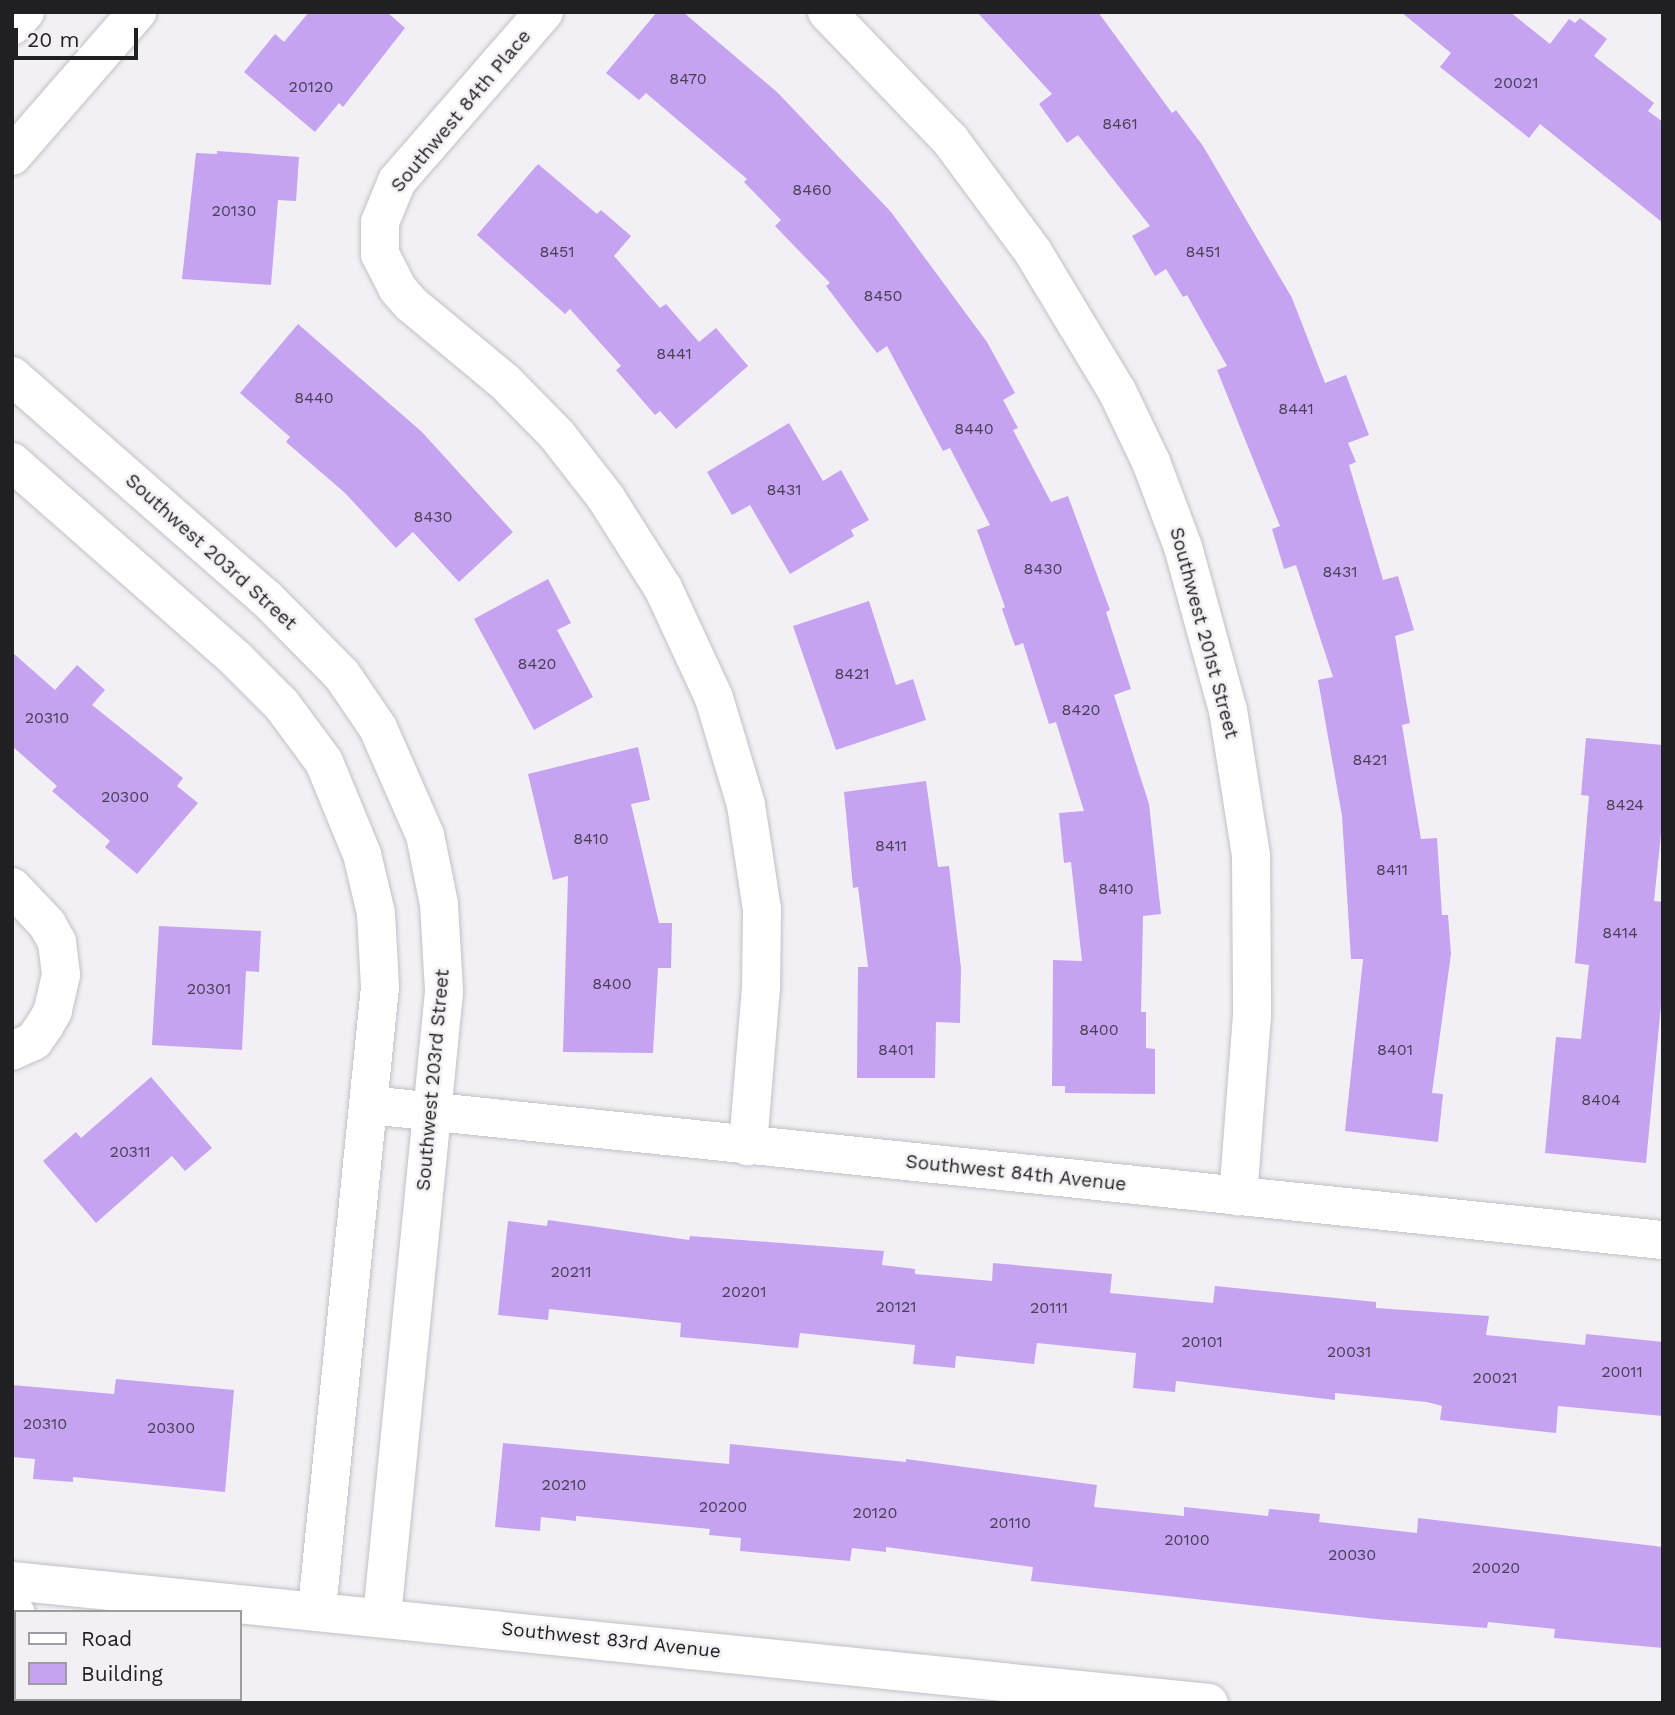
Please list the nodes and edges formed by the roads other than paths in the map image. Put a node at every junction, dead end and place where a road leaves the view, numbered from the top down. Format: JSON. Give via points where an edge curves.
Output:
{"nodes":[{"id":1,"x":25,"y":12,"type":"edge"},
{"id":2,"x":137,"y":12,"type":"edge"},
{"id":3,"x":544,"y":12,"type":"edge"},
{"id":4,"x":827,"y":12,"type":"edge"},
{"id":5,"x":12,"y":26,"type":"edge"},
{"id":6,"x":12,"y":156,"type":"edge"},
{"id":7,"x":12,"y":376,"type":"edge"},
{"id":8,"x":12,"y":462,"type":"edge"},
{"id":9,"x":12,"y":887,"type":"edge"},
{"id":10,"x":12,"y":1051,"type":"edge"},
{"id":11,"x":369,"y":1105,"type":"junction"},
{"id":12,"x":431,"y":1113,"type":"junction"},
{"id":13,"x":748,"y":1146,"type":"junction"},
{"id":14,"x":1238,"y":1196,"type":"junction"},
{"id":15,"x":1663,"y":1240,"type":"edge"},
{"id":16,"x":16,"y":1597,"type":"edge"},
{"id":17,"x":317,"y":1608,"type":"junction"},
{"id":18,"x":382,"y":1616,"type":"junction"},
{"id":19,"x":14,"y":1622,"type":"edge"},
{"id":20,"x":12,"y":1648,"type":"edge"},
{"id":21,"x":988,"y":1691,"type":"edge"},
{"id":22,"x":1209,"y":1703,"type":"edge"}],
"edges":[{"from":1,"to":5,"type":"street"},
{"from":2,"to":6,"type":"street"},
{"from":3,"to":13,"type":"street","name":"Southwest 84th Place","via":[[397,181],[380,222],[380,254],[411,304],[505,382],[557,435],[606,498],[668,597],[715,698],[746,806],[762,909],[761,987]]},
{"from":4,"to":14,"type":"street","name":"Southwest 201st Street","via":[[951,141],[1040,261],[1135,427],[1183,547],[1228,710],[1251,856],[1253,1003]]},
{"from":7,"to":12,"type":"street","name":"Southwest 203rd Street","via":[[305,636],[342,675],[379,728],[425,835],[439,904],[443,992]]},
{"from":8,"to":11,"type":"street","via":[[259,680],[324,762],[362,854],[376,913],[380,987]]},
{"from":9,"to":10,"type":"street","via":[[47,924],[57,942],[61,975],[54,1012],[46,1025],[34,1041]]},
{"from":11,"to":12,"type":"street","name":"Southwest 84th Avenue"},
{"from":11,"to":17,"type":"street"},
{"from":12,"to":13,"type":"street","name":"Southwest 84th Avenue"},
{"from":12,"to":18,"type":"street","name":"Southwest 203rd Street"},
{"from":13,"to":14,"type":"street","name":"Southwest 84th Avenue"},
{"from":14,"to":15,"type":"street","name":"Southwest 84th Avenue"},
{"from":16,"to":17,"type":"street","name":"Southwest 83rd Avenue"},
{"from":17,"to":18,"type":"street","name":"Southwest 83rd Avenue"},
{"from":18,"to":21,"type":"street","name":"Southwest 83rd Avenue"},
{"from":19,"to":20,"type":"street"},
{"from":21,"to":22,"type":"street","name":"Southwest 83rd Avenue"}]}
